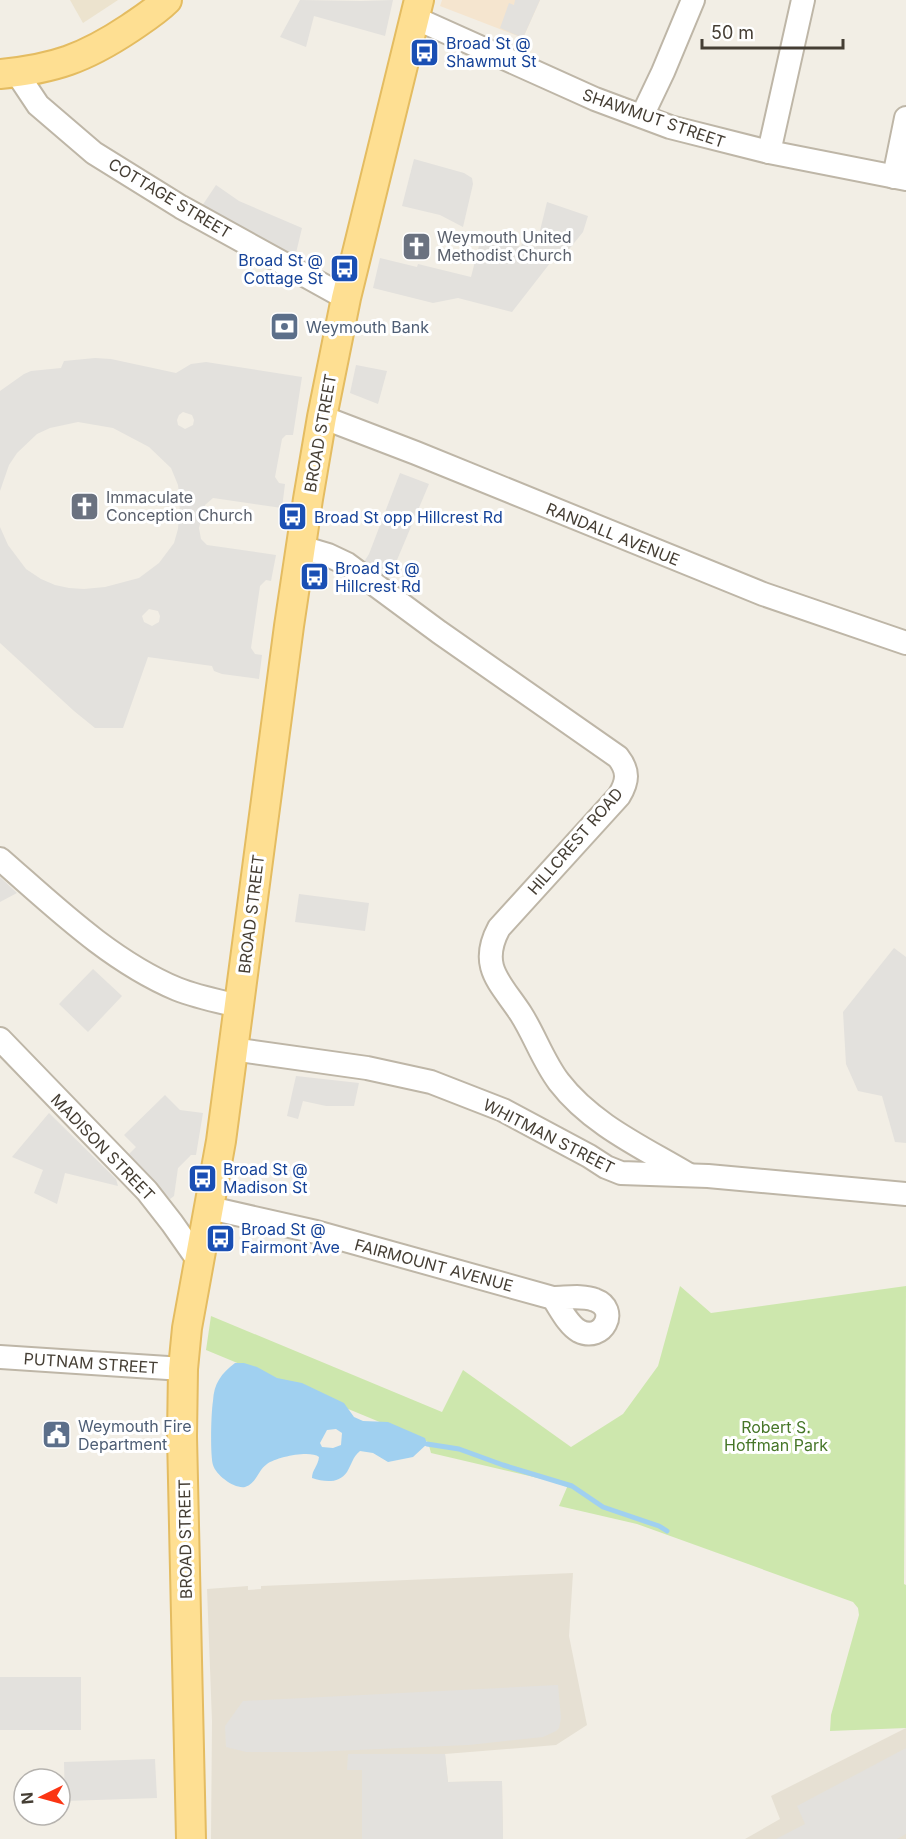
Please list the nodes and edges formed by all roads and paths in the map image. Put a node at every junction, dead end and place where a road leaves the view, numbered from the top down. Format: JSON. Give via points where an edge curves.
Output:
{"nodes":[{"id":1,"x":167,"y":0,"type":"edge"},
{"id":2,"x":693,"y":0,"type":"edge"},
{"id":3,"x":803,"y":0,"type":"edge"},
{"id":4,"x":417,"y":9,"type":"edge"},
{"id":5,"x":8,"y":73,"type":"edge"},
{"id":6,"x":642,"y":116,"type":"junction"},
{"id":7,"x":906,"y":118,"type":"edge"},
{"id":8,"x":769,"y":152,"type":"junction"},
{"id":9,"x":900,"y":178,"type":"edge"},
{"id":10,"x":346,"y":298,"type":"junction"},
{"id":11,"x":322,"y":417,"type":"junction"},
{"id":12,"x":301,"y":547,"type":"junction"},
{"id":13,"x":906,"y":643,"type":"edge"},
{"id":14,"x":0,"y":859,"type":"edge"},
{"id":15,"x":239,"y":1006,"type":"junction"},
{"id":16,"x":0,"y":1039,"type":"edge"},
{"id":17,"x":232,"y":1049,"type":"junction"},
{"id":18,"x":689,"y":1175,"type":"junction"},
{"id":19,"x":906,"y":1194,"type":"edge"},
{"id":20,"x":210,"y":1208,"type":"junction"},
{"id":21,"x":198,"y":1260,"type":"junction"},
{"id":22,"x":553,"y":1298,"type":"dead end"},
{"id":23,"x":0,"y":1358,"type":"edge"},
{"id":24,"x":183,"y":1369,"type":"junction"},
{"id":25,"x":191,"y":1839,"type":"edge"}],
"edges":[{"from":1,"to":5,"type":"main road","via":[[94,51],[53,66]]},
{"from":2,"to":6,"type":"street"},
{"from":3,"to":8,"type":"street"},
{"from":4,"to":6,"type":"street","name":"SHAWMUT STREET","via":[[549,79]]},
{"from":4,"to":10,"type":"main road","name":"BROAD STREET"},
{"from":5,"to":10,"type":"street","name":"COTTAGE STREET","via":[[94,153],[181,207]]},
{"from":6,"to":8,"type":"street","name":"SHAWMUT STREET","via":[[705,137]]},
{"from":7,"to":9,"type":"street"},
{"from":8,"to":9,"type":"street","name":"SHAWMUT STREET"},
{"from":10,"to":11,"type":"main road","name":"BROAD STREET"},
{"from":11,"to":12,"type":"main road","name":"BROAD STREET"},
{"from":11,"to":13,"type":"street","name":"RANDALL AVENUE","via":[[763,594]]},
{"from":12,"to":15,"type":"main road","name":"BROAD STREET"},
{"from":12,"to":18,"type":"street","name":"HILLCREST ROAD","via":[[328,555],[366,576],[626,767],[626,782],[619,796],[499,928],[490,961],[547,1065],[573,1099],[605,1126]]},
{"from":14,"to":15,"type":"street","via":[[94,939],[147,974],[193,995]]},
{"from":15,"to":17,"type":"main road","name":"BROAD STREET"},
{"from":16,"to":21,"type":"street","name":"MADISON STREET","via":[[147,1191]]},
{"from":17,"to":18,"type":"street","name":"WHITMAN STREET","via":[[367,1068],[431,1082],[503,1110],[621,1173]]},
{"from":17,"to":20,"type":"main road","name":"BROAD STREET"},
{"from":18,"to":19,"type":"street","name":"WHITMAN STREET"},
{"from":20,"to":21,"type":"main road","name":"BROAD STREET"},
{"from":20,"to":22,"type":"street","name":"FAIRMOUNT AVENUE","via":[[316,1232]]},
{"from":21,"to":24,"type":"main road","name":"BROAD STREET"},
{"from":23,"to":24,"type":"street","name":"PUTNAM STREET"},
{"from":24,"to":25,"type":"main road","name":"BROAD STREET"}]}
